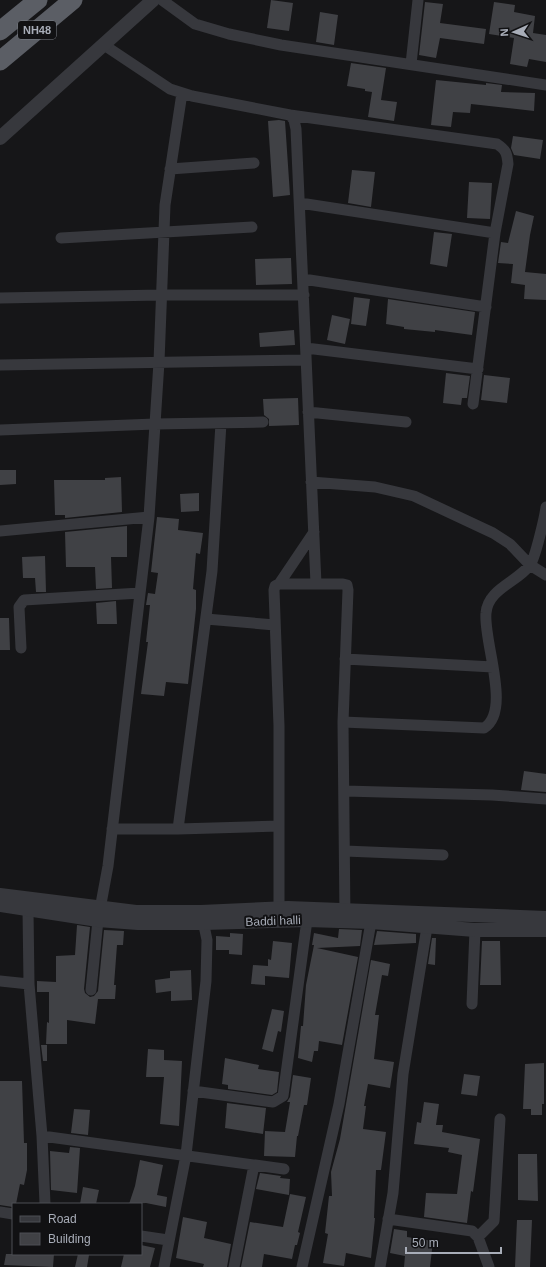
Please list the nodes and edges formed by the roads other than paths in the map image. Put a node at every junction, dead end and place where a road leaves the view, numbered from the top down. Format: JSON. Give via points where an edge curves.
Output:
{"nodes":[{"id":1,"x":38,"y":0,"type":"edge"},
{"id":2,"x":74,"y":0,"type":"edge"},
{"id":3,"x":154,"y":0,"type":"edge"},
{"id":4,"x":162,"y":0,"type":"edge"},
{"id":5,"x":418,"y":0,"type":"edge"},
{"id":6,"x":0,"y":31,"type":"edge"},
{"id":7,"x":104,"y":45,"type":"junction"},
{"id":8,"x":0,"y":61,"type":"edge"},
{"id":9,"x":411,"y":64,"type":"junction"},
{"id":10,"x":546,"y":85,"type":"edge"},
{"id":11,"x":182,"y":93,"type":"junction"},
{"id":12,"x":290,"y":115,"type":"junction"},
{"id":13,"x":0,"y":138,"type":"edge"},
{"id":14,"x":254,"y":162,"type":"dead end"},
{"id":15,"x":170,"y":169,"type":"junction"},
{"id":16,"x":300,"y":203,"type":"junction"},
{"id":17,"x":252,"y":227,"type":"dead end"},
{"id":18,"x":164,"y":231,"type":"junction"},
{"id":19,"x":495,"y":233,"type":"junction"},
{"id":20,"x":60,"y":238,"type":"dead end"},
{"id":21,"x":303,"y":279,"type":"junction"},
{"id":22,"x":161,"y":295,"type":"junction"},
{"id":23,"x":304,"y":295,"type":"junction"},
{"id":24,"x":0,"y":298,"type":"edge"},
{"id":25,"x":486,"y":307,"type":"junction"},
{"id":26,"x":306,"y":348,"type":"junction"},
{"id":27,"x":306,"y":360,"type":"junction"},
{"id":28,"x":159,"y":362,"type":"junction"},
{"id":29,"x":0,"y":366,"type":"edge"},
{"id":30,"x":478,"y":370,"type":"junction"},
{"id":31,"x":473,"y":404,"type":"dead end"},
{"id":32,"x":308,"y":412,"type":"junction"},
{"id":33,"x":263,"y":422,"type":"dead end"},
{"id":34,"x":406,"y":422,"type":"dead end"},
{"id":35,"x":221,"y":423,"type":"junction"},
{"id":36,"x":155,"y":424,"type":"junction"},
{"id":37,"x":0,"y":430,"type":"edge"},
{"id":38,"x":311,"y":482,"type":"junction"},
{"id":39,"x":546,"y":507,"type":"edge"},
{"id":40,"x":149,"y":517,"type":"junction"},
{"id":41,"x":0,"y":531,"type":"edge"},
{"id":42,"x":314,"y":532,"type":"junction"},
{"id":43,"x":530,"y":565,"type":"junction"},
{"id":44,"x":546,"y":575,"type":"edge"},
{"id":45,"x":280,"y":584,"type":"junction"},
{"id":46,"x":316,"y":584,"type":"junction"},
{"id":47,"x":140,"y":593,"type":"junction"},
{"id":48,"x":206,"y":619,"type":"junction"},
{"id":49,"x":275,"y":625,"type":"junction"},
{"id":50,"x":21,"y":648,"type":"dead end"},
{"id":51,"x":345,"y":659,"type":"junction"},
{"id":52,"x":493,"y":667,"type":"junction"},
{"id":53,"x":343,"y":722,"type":"junction"},
{"id":54,"x":345,"y":791,"type":"junction"},
{"id":55,"x":546,"y":799,"type":"edge"},
{"id":56,"x":279,"y":826,"type":"junction"},
{"id":57,"x":112,"y":829,"type":"junction"},
{"id":58,"x":178,"y":829,"type":"junction"},
{"id":59,"x":345,"y":851,"type":"junction"},
{"id":60,"x":443,"y":855,"type":"dead end"},
{"id":61,"x":0,"y":895,"type":"edge"},
{"id":62,"x":0,"y":906,"type":"edge"},
{"id":63,"x":279,"y":908,"type":"junction"},
{"id":64,"x":28,"y":910,"type":"junction"},
{"id":65,"x":99,"y":914,"type":"junction"},
{"id":66,"x":345,"y":915,"type":"junction"},
{"id":67,"x":203,"y":918,"type":"junction"},
{"id":68,"x":546,"y":918,"type":"edge"},
{"id":69,"x":307,"y":920,"type":"junction"},
{"id":70,"x":371,"y":922,"type":"junction"},
{"id":71,"x":428,"y":927,"type":"junction"},
{"id":72,"x":475,"y":930,"type":"junction"},
{"id":73,"x":546,"y":930,"type":"edge"},
{"id":74,"x":0,"y":982,"type":"edge"},
{"id":75,"x":29,"y":984,"type":"junction"},
{"id":76,"x":90,"y":990,"type":"dead end"},
{"id":77,"x":472,"y":1004,"type":"dead end"},
{"id":78,"x":193,"y":1091,"type":"junction"},
{"id":79,"x":500,"y":1119,"type":"dead end"},
{"id":80,"x":42,"y":1136,"type":"junction"},
{"id":81,"x":186,"y":1155,"type":"junction"},
{"id":82,"x":254,"y":1165,"type":"junction"},
{"id":83,"x":284,"y":1169,"type":"dead end"},
{"id":84,"x":45,"y":1203,"type":"edge"},
{"id":85,"x":0,"y":1212,"type":"edge"},
{"id":86,"x":12,"y":1214,"type":"edge"},
{"id":87,"x":388,"y":1219,"type":"junction"},
{"id":88,"x":142,"y":1236,"type":"edge"},
{"id":89,"x":478,"y":1237,"type":"junction"},
{"id":90,"x":168,"y":1240,"type":"junction"},
{"id":91,"x":164,"y":1267,"type":"edge"},
{"id":92,"x":234,"y":1267,"type":"edge"},
{"id":93,"x":302,"y":1267,"type":"edge"},
{"id":94,"x":380,"y":1267,"type":"edge"},
{"id":95,"x":489,"y":1267,"type":"edge"}],
"edges":[{"from":1,"to":6,"type":"highway","number":"NH48"},
{"from":2,"to":8,"type":"highway","number":"NH48"},
{"from":3,"to":7,"type":"street"},
{"from":4,"to":9,"type":"street","via":[[195,24],[229,34],[281,46]]},
{"from":5,"to":9,"type":"street"},
{"from":7,"to":11,"type":"street","via":[[170,89]]},
{"from":7,"to":13,"type":"street"},
{"from":9,"to":10,"type":"street"},
{"from":11,"to":12,"type":"street"},
{"from":11,"to":15,"type":"street"},
{"from":12,"to":16,"type":"street","via":[[296,129]]},
{"from":12,"to":19,"type":"street","via":[[497,144],[504,148],[508,164]]},
{"from":14,"to":15,"type":"street"},
{"from":15,"to":18,"type":"street"},
{"from":16,"to":19,"type":"street"},
{"from":16,"to":21,"type":"street"},
{"from":17,"to":18,"type":"street"},
{"from":18,"to":20,"type":"street"},
{"from":18,"to":22,"type":"street"},
{"from":19,"to":25,"type":"street"},
{"from":21,"to":23,"type":"street"},
{"from":21,"to":25,"type":"street"},
{"from":22,"to":23,"type":"street"},
{"from":22,"to":24,"type":"street"},
{"from":22,"to":28,"type":"street"},
{"from":23,"to":26,"type":"street"},
{"from":25,"to":30,"type":"street"},
{"from":26,"to":27,"type":"street"},
{"from":26,"to":30,"type":"street"},
{"from":27,"to":28,"type":"street"},
{"from":27,"to":32,"type":"street"},
{"from":28,"to":29,"type":"street"},
{"from":28,"to":36,"type":"street"},
{"from":30,"to":31,"type":"street"},
{"from":32,"to":34,"type":"street"},
{"from":32,"to":38,"type":"street"},
{"from":33,"to":35,"type":"street"},
{"from":35,"to":36,"type":"street"},
{"from":35,"to":48,"type":"street","via":[[212,570]]},
{"from":36,"to":37,"type":"street"},
{"from":36,"to":40,"type":"street"},
{"from":38,"to":42,"type":"street"},
{"from":38,"to":43,"type":"street","via":[[375,487],[414,496],[493,533],[510,544]]},
{"from":39,"to":43,"type":"street"},
{"from":40,"to":41,"type":"street"},
{"from":40,"to":47,"type":"street"},
{"from":42,"to":45,"type":"street"},
{"from":42,"to":46,"type":"street"},
{"from":43,"to":44,"type":"street"},
{"from":43,"to":52,"type":"street","via":[[492,596],[488,604],[487,636]]},
{"from":45,"to":46,"type":"street"},
{"from":45,"to":49,"type":"street","via":[[275,586],[274,590]]},
{"from":46,"to":51,"type":"street","via":[[347,585]]},
{"from":47,"to":50,"type":"street","via":[[24,600],[20,607]]},
{"from":47,"to":57,"type":"street"},
{"from":48,"to":49,"type":"street"},
{"from":48,"to":58,"type":"street"},
{"from":49,"to":56,"type":"street"},
{"from":51,"to":52,"type":"street"},
{"from":51,"to":53,"type":"street"},
{"from":52,"to":53,"type":"street","via":[[495,706],[489,723],[484,728]]},
{"from":53,"to":54,"type":"street"},
{"from":54,"to":55,"type":"street"},
{"from":54,"to":59,"type":"street"},
{"from":56,"to":58,"type":"street"},
{"from":56,"to":63,"type":"street"},
{"from":57,"to":58,"type":"street"},
{"from":57,"to":65,"type":"street"},
{"from":59,"to":60,"type":"street"},
{"from":59,"to":66,"type":"street"},
{"from":61,"to":65,"type":"street"},
{"from":62,"to":64,"type":"street","name":"Baddi halli"},
{"from":63,"to":66,"type":"street"},
{"from":63,"to":67,"type":"street"},
{"from":64,"to":65,"type":"street","name":"Baddi halli"},
{"from":64,"to":75,"type":"street"},
{"from":65,"to":67,"type":"street","name":"Baddi halli","via":[[138,923]]},
{"from":65,"to":76,"type":"street"},
{"from":66,"to":68,"type":"street"},
{"from":66,"to":69,"type":"street","name":"Baddi halli"},
{"from":66,"to":70,"type":"street","name":"Baddi halli"},
{"from":67,"to":69,"type":"street","name":"Baddi halli"},
{"from":67,"to":78,"type":"street","via":[[207,940],[206,982]]},
{"from":69,"to":78,"type":"street","via":[[283,1096],[273,1102]]},
{"from":70,"to":71,"type":"street","name":"Baddi halli"},
{"from":70,"to":93,"type":"street","via":[[339,1104]]},
{"from":71,"to":72,"type":"street","name":"Baddi halli"},
{"from":71,"to":87,"type":"street","via":[[403,1074],[393,1194]]},
{"from":72,"to":73,"type":"street","name":"Baddi halli"},
{"from":72,"to":77,"type":"street"},
{"from":74,"to":75,"type":"street"},
{"from":75,"to":80,"type":"street"},
{"from":78,"to":81,"type":"street"},
{"from":79,"to":89,"type":"street","via":[[494,1221]]},
{"from":80,"to":81,"type":"street"},
{"from":80,"to":84,"type":"street"},
{"from":81,"to":82,"type":"street"},
{"from":81,"to":90,"type":"street"},
{"from":82,"to":83,"type":"street"},
{"from":82,"to":92,"type":"street"},
{"from":85,"to":86,"type":"street"},
{"from":87,"to":89,"type":"street","via":[[472,1231]]},
{"from":87,"to":94,"type":"street"},
{"from":88,"to":90,"type":"street"},
{"from":89,"to":95,"type":"street"},
{"from":90,"to":91,"type":"street"}]}
